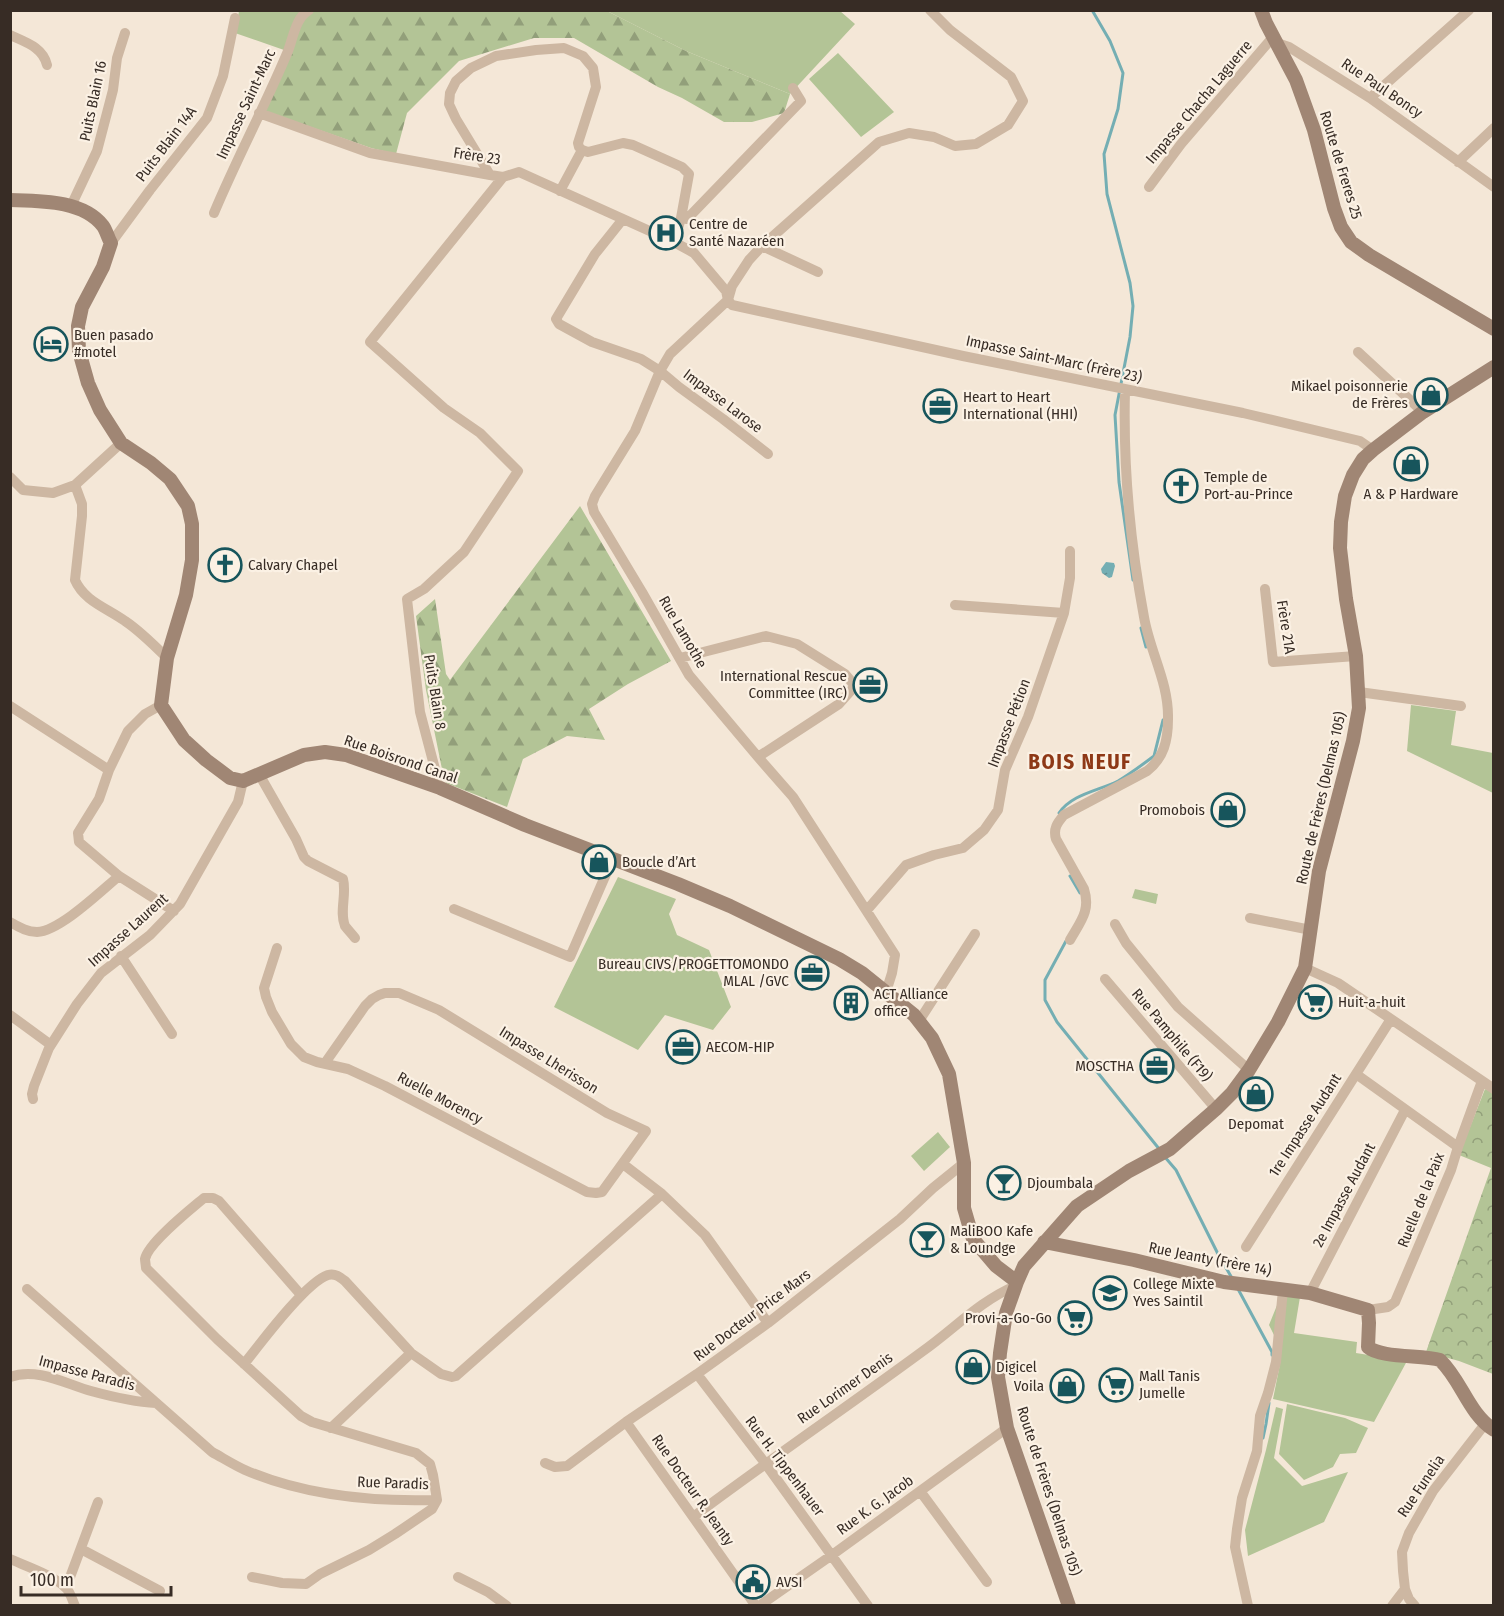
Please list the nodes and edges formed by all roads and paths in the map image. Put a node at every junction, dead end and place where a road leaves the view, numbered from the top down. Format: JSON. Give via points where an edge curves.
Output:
{"nodes":[{"id":1,"x":309,"y":10,"type":"edge"},
{"id":2,"x":930,"y":10,"type":"edge"},
{"id":3,"x":1261,"y":10,"type":"edge"},
{"id":4,"x":1468,"y":10,"type":"edge"},
{"id":5,"x":235,"y":18,"type":"dead end"},
{"id":6,"x":125,"y":33,"type":"dead end"},
{"id":7,"x":10,"y":34,"type":"edge"},
{"id":8,"x":1275,"y":40,"type":"junction"},
{"id":9,"x":47,"y":65,"type":"dead end"},
{"id":10,"x":793,"y":88,"type":"dead end"},
{"id":11,"x":1370,"y":98,"type":"junction"},
{"id":12,"x":259,"y":112,"type":"junction"},
{"id":13,"x":1494,"y":128,"type":"edge"},
{"id":14,"x":582,"y":150,"type":"junction"},
{"id":15,"x":1458,"y":162,"type":"junction"},
{"id":16,"x":490,"y":175,"type":"junction"},
{"id":17,"x":503,"y":177,"type":"junction"},
{"id":18,"x":1149,"y":187,"type":"dead end"},
{"id":19,"x":1494,"y":187,"type":"edge"},
{"id":20,"x":560,"y":191,"type":"junction"},
{"id":21,"x":10,"y":200,"type":"edge"},
{"id":22,"x":71,"y":206,"type":"junction"},
{"id":23,"x":214,"y":213,"type":"dead end"},
{"id":24,"x":681,"y":218,"type":"junction"},
{"id":25,"x":623,"y":219,"type":"junction"},
{"id":26,"x":674,"y":242,"type":"junction"},
{"id":27,"x":111,"y":243,"type":"junction"},
{"id":28,"x":762,"y":246,"type":"junction"},
{"id":29,"x":818,"y":272,"type":"dead end"},
{"id":30,"x":728,"y":300,"type":"junction"},
{"id":31,"x":1494,"y":329,"type":"edge"},
{"id":32,"x":1358,"y":352,"type":"dead end"},
{"id":33,"x":1494,"y":367,"type":"edge"},
{"id":34,"x":660,"y":371,"type":"junction"},
{"id":35,"x":1125,"y":390,"type":"junction"},
{"id":36,"x":1423,"y":412,"type":"junction"},
{"id":37,"x":121,"y":443,"type":"junction"},
{"id":38,"x":1373,"y":450,"type":"junction"},
{"id":39,"x":768,"y":454,"type":"dead end"},
{"id":40,"x":10,"y":477,"type":"edge"},
{"id":41,"x":75,"y":485,"type":"junction"},
{"id":42,"x":1070,"y":552,"type":"dead end"},
{"id":43,"x":1265,"y":589,"type":"dead end"},
{"id":44,"x":955,"y":605,"type":"dead end"},
{"id":45,"x":1064,"y":613,"type":"junction"},
{"id":46,"x":1356,"y":656,"type":"junction"},
{"id":47,"x":167,"y":658,"type":"junction"},
{"id":48,"x":680,"y":658,"type":"junction"},
{"id":49,"x":1359,"y":692,"type":"junction"},
{"id":50,"x":161,"y":705,"type":"junction"},
{"id":51,"x":10,"y":706,"type":"edge"},
{"id":52,"x":1461,"y":706,"type":"dead end"},
{"id":53,"x":758,"y":758,"type":"junction"},
{"id":54,"x":109,"y":770,"type":"junction"},
{"id":55,"x":259,"y":774,"type":"junction"},
{"id":56,"x":243,"y":781,"type":"junction"},
{"id":57,"x":440,"y":788,"type":"junction"},
{"id":58,"x":613,"y":858,"type":"junction"},
{"id":59,"x":119,"y":876,"type":"junction"},
{"id":60,"x":454,"y":909,"type":"dead end"},
{"id":61,"x":867,"y":910,"type":"junction"},
{"id":62,"x":174,"y":911,"type":"junction"},
{"id":63,"x":1250,"y":918,"type":"dead end"},
{"id":64,"x":10,"y":922,"type":"edge"},
{"id":65,"x":1115,"y":924,"type":"dead end"},
{"id":66,"x":1311,"y":930,"type":"junction"},
{"id":67,"x":975,"y":934,"type":"dead end"},
{"id":68,"x":355,"y":938,"type":"dead end"},
{"id":69,"x":1070,"y":940,"type":"dead end"},
{"id":70,"x":277,"y":948,"type":"dead end"},
{"id":71,"x":121,"y":956,"type":"junction"},
{"id":72,"x":1305,"y":968,"type":"junction"},
{"id":73,"x":1105,"y":980,"type":"dead end"},
{"id":74,"x":886,"y":992,"type":"junction"},
{"id":75,"x":10,"y":1015,"type":"edge"},
{"id":76,"x":1391,"y":1019,"type":"junction"},
{"id":77,"x":919,"y":1021,"type":"junction"},
{"id":78,"x":172,"y":1034,"type":"dead end"},
{"id":79,"x":51,"y":1045,"type":"junction"},
{"id":80,"x":325,"y":1063,"type":"junction"},
{"id":81,"x":1249,"y":1070,"type":"junction"},
{"id":82,"x":1356,"y":1074,"type":"junction"},
{"id":83,"x":1482,"y":1081,"type":"junction"},
{"id":84,"x":1494,"y":1089,"type":"edge"},
{"id":85,"x":33,"y":1099,"type":"dead end"},
{"id":86,"x":1216,"y":1109,"type":"junction"},
{"id":87,"x":1405,"y":1110,"type":"junction"},
{"id":88,"x":646,"y":1131,"type":"joint"},
{"id":89,"x":1458,"y":1147,"type":"junction"},
{"id":90,"x":964,"y":1163,"type":"junction"},
{"id":91,"x":623,"y":1164,"type":"junction"},
{"id":92,"x":663,"y":1194,"type":"junction"},
{"id":93,"x":1044,"y":1242,"type":"junction"},
{"id":94,"x":1246,"y":1247,"type":"dead end"},
{"id":95,"x":1016,"y":1284,"type":"junction"},
{"id":96,"x":27,"y":1289,"type":"dead end"},
{"id":97,"x":1283,"y":1290,"type":"junction"},
{"id":98,"x":1310,"y":1293,"type":"junction"},
{"id":99,"x":301,"y":1295,"type":"junction"},
{"id":100,"x":1368,"y":1310,"type":"junction"},
{"id":101,"x":768,"y":1323,"type":"junction"},
{"id":102,"x":411,"y":1353,"type":"junction"},
{"id":103,"x":244,"y":1364,"type":"junction"},
{"id":104,"x":697,"y":1374,"type":"junction"},
{"id":105,"x":10,"y":1377,"type":"edge"},
{"id":106,"x":156,"y":1403,"type":"junction"},
{"id":107,"x":626,"y":1422,"type":"junction"},
{"id":108,"x":1489,"y":1427,"type":"edge"},
{"id":109,"x":331,"y":1428,"type":"junction"},
{"id":110,"x":1007,"y":1428,"type":"junction"},
{"id":111,"x":545,"y":1463,"type":"dead end"},
{"id":112,"x":765,"y":1463,"type":"junction"},
{"id":113,"x":920,"y":1491,"type":"junction"},
{"id":114,"x":437,"y":1500,"type":"junction"},
{"id":115,"x":98,"y":1502,"type":"dead end"},
{"id":116,"x":693,"y":1517,"type":"junction"},
{"id":117,"x":81,"y":1549,"type":"junction"},
{"id":118,"x":832,"y":1555,"type":"junction"},
{"id":119,"x":10,"y":1559,"type":"edge"},
{"id":120,"x":252,"y":1577,"type":"dead end"},
{"id":121,"x":458,"y":1578,"type":"dead end"},
{"id":122,"x":987,"y":1582,"type":"dead end"},
{"id":123,"x":66,"y":1588,"type":"junction"},
{"id":124,"x":1405,"y":1589,"type":"junction"},
{"id":125,"x":160,"y":1591,"type":"dead end"},
{"id":126,"x":75,"y":1605,"type":"edge"},
{"id":127,"x":507,"y":1605,"type":"edge"},
{"id":128,"x":757,"y":1605,"type":"edge"},
{"id":129,"x":868,"y":1605,"type":"edge"},
{"id":130,"x":1069,"y":1605,"type":"edge"},
{"id":131,"x":1248,"y":1605,"type":"edge"},
{"id":132,"x":1392,"y":1605,"type":"edge"},
{"id":133,"x":1415,"y":1605,"type":"edge"}],
"edges":[{"from":1,"to":12,"type":"street","name":"Impasse Saint-Marc","via":[[302,14]]},
{"from":2,"to":28,"type":"street","via":[[1011,77],[1023,101],[1008,125],[976,144],[955,146],[909,133],[879,142]]},
{"from":3,"to":8,"type":"street"},
{"from":4,"to":11,"type":"street"},
{"from":5,"to":27,"type":"street","name":"Puits Blain 14A","via":[[223,76],[207,118]]},
{"from":6,"to":22,"type":"street","name":"Puits Blain 16","via":[[97,151]]},
{"from":7,"to":9,"type":"street","via":[[40,51]]},
{"from":8,"to":11,"type":"street","name":"Rue Paul Boncy"},
{"from":8,"to":18,"type":"street","name":"Impasse Chacha Laguerre"},
{"from":8,"to":31,"type":"street","name":"Route de Freres 25","via":[[1296,80],[1314,130],[1334,208],[1351,242]]},
{"from":10,"to":24,"type":"street","via":[[801,101],[687,219]]},
{"from":11,"to":15,"type":"street","name":"Rue Paul Boncy"},
{"from":12,"to":16,"type":"street","name":"Frère 23","via":[[370,153]]},
{"from":12,"to":23,"type":"street","name":"Impasse Saint-Marc"},
{"from":13,"to":15,"type":"street"},
{"from":14,"to":16,"type":"street","via":[[578,143],[596,87],[593,68],[583,56],[564,48],[496,56],[471,68],[456,81],[449,104]]},
{"from":14,"to":20,"type":"street"},
{"from":14,"to":24,"type":"street","via":[[623,143],[687,170]]},
{"from":15,"to":19,"type":"street","name":"Rue Paul Boncy"},
{"from":16,"to":17,"type":"street","name":"Frère 23"},
{"from":17,"to":20,"type":"street","name":"Frère 23","via":[[519,172]]},
{"from":17,"to":57,"type":"street","name":"Puits Blain 8","via":[[370,342],[444,408],[480,433],[518,471],[464,552],[424,589],[407,599],[420,712]]},
{"from":20,"to":25,"type":"street","name":"Frère 23"},
{"from":21,"to":22,"type":"street"},
{"from":22,"to":27,"type":"street","via":[[88,213],[103,226]]},
{"from":24,"to":26,"type":"street"},
{"from":25,"to":26,"type":"street","name":"Frère 23"},
{"from":25,"to":34,"type":"street","name":"Impasse Larose","via":[[595,254],[556,320],[592,342],[641,359]]},
{"from":26,"to":30,"type":"street","name":"Frère 23","via":[[694,253],[726,291]]},
{"from":27,"to":37,"type":"street","via":[[81,307],[78,351],[99,410]]},
{"from":28,"to":29,"type":"street"},
{"from":28,"to":30,"type":"street","via":[[732,286]]},
{"from":30,"to":34,"type":"street","name":"Rue Lamothe","via":[[670,354]]},
{"from":30,"to":35,"type":"street","name":"Impasse Saint-Marc (Frère 23)","via":[[732,305]]},
{"from":32,"to":36,"type":"street"},
{"from":33,"to":36,"type":"street","name":"Route de Frères (Delmas 105)"},
{"from":34,"to":39,"type":"street","name":"Impasse Larose"},
{"from":34,"to":48,"type":"street","name":"Rue Lamothe","via":[[635,431],[592,504]]},
{"from":35,"to":38,"type":"street","name":"Impasse Saint-Marc (Frère 23)","via":[[1360,441]]},
{"from":35,"to":69,"type":"street","via":[[1124,436],[1136,575],[1167,702],[1167,739],[1156,765],[1064,815],[1055,828],[1056,839],[1087,898],[1085,914]]},
{"from":36,"to":38,"type":"street","name":"Route de Frères (Delmas 105)"},
{"from":37,"to":41,"type":"street"},
{"from":37,"to":47,"type":"street","via":[[171,479],[188,506],[192,524],[192,560],[186,595]]},
{"from":38,"to":46,"type":"street","name":"Route de Frères (Delmas 105)","via":[[1353,475],[1341,522],[1340,548]]},
{"from":40,"to":41,"type":"street","via":[[23,490],[53,493]]},
{"from":41,"to":47,"type":"street","via":[[82,504],[75,580],[78,587],[85,597],[124,621]]},
{"from":42,"to":45,"type":"street","name":"Impasse Pétion"},
{"from":43,"to":46,"type":"street","name":"Frère 21A","via":[[1273,662]]},
{"from":44,"to":45,"type":"street"},
{"from":45,"to":61,"type":"street","name":"Impasse Pétion","via":[[1005,770],[998,810],[984,830],[963,848],[906,865]]},
{"from":46,"to":49,"type":"street","name":"Route de Frères (Delmas 105)"},
{"from":47,"to":50,"type":"street"},
{"from":48,"to":53,"type":"street","name":"Rue Lamothe","via":[[689,675]]},
{"from":48,"to":53,"type":"street","via":[[766,636],[797,644],[845,674],[855,686],[839,704]]},
{"from":49,"to":52,"type":"street"},
{"from":49,"to":66,"type":"street","name":"Route de Frères (Delmas 105)","via":[[1357,722],[1319,871]]},
{"from":50,"to":54,"type":"street","via":[[128,731]]},
{"from":50,"to":56,"type":"street","via":[[184,740],[230,778]]},
{"from":51,"to":54,"type":"street"},
{"from":53,"to":61,"type":"street","name":"Rue Lamothe","via":[[793,796]]},
{"from":54,"to":59,"type":"street","via":[[99,799],[78,833],[79,842]]},
{"from":55,"to":56,"type":"street","name":"Rue Boisrond Canal"},
{"from":55,"to":57,"type":"street","name":"Rue Boisrond Canal","via":[[304,755],[325,752],[346,755]]},
{"from":55,"to":68,"type":"street","via":[[304,857],[343,879],[343,919]]},
{"from":56,"to":62,"type":"street","name":"Impasse Laurent","via":[[238,802]]},
{"from":57,"to":58,"type":"street","name":"Rue Boisrond Canal"},
{"from":58,"to":60,"type":"street","via":[[570,957]]},
{"from":58,"to":74,"type":"street","name":"Rue Boisrond Canal","via":[[729,906],[839,959]]},
{"from":59,"to":62,"type":"street"},
{"from":59,"to":64,"type":"street","via":[[51,928],[23,930]]},
{"from":61,"to":74,"type":"street","name":"Rue Lamothe","via":[[895,955]]},
{"from":62,"to":71,"type":"street","name":"Impasse Laurent"},
{"from":63,"to":66,"type":"street"},
{"from":65,"to":81,"type":"street","via":[[1179,1007]]},
{"from":66,"to":72,"type":"street","name":"Route de Frères (Delmas 105)"},
{"from":67,"to":77,"type":"street"},
{"from":70,"to":80,"type":"street","name":"Ruelle Morency","via":[[264,988],[272,1012],[304,1057]]},
{"from":71,"to":78,"type":"street"},
{"from":71,"to":79,"type":"street","name":"Impasse Laurent","via":[[101,973]]},
{"from":72,"to":76,"type":"street","via":[[1338,983]]},
{"from":72,"to":81,"type":"street","name":"Route de Frères (Delmas 105)"},
{"from":73,"to":86,"type":"street","name":"Rue Pamphile (F19)"},
{"from":74,"to":77,"type":"street","name":"Rue Boisrond Canal"},
{"from":75,"to":79,"type":"street"},
{"from":76,"to":82,"type":"street","name":"1re Impasse Audant"},
{"from":76,"to":83,"type":"street"},
{"from":77,"to":90,"type":"street","name":"Rue Boisrond Canal","via":[[949,1074]]},
{"from":79,"to":85,"type":"street","name":"Impasse Laurent","via":[[34,1086]]},
{"from":80,"to":88,"type":"street","name":"Impasse Lherisson","via":[[372,999],[385,993],[399,993],[439,1010],[607,1113]]},
{"from":80,"to":91,"type":"street","name":"Ruelle Morency","via":[[385,1086],[587,1192],[602,1192]]},
{"from":81,"to":86,"type":"street","name":"Route de Frères (Delmas 105)"},
{"from":82,"to":87,"type":"street"},
{"from":82,"to":94,"type":"street","name":"1re Impasse Audant"},
{"from":83,"to":84,"type":"street"},
{"from":83,"to":89,"type":"street","name":"Ruelle de la Paix"},
{"from":86,"to":93,"type":"street","name":"Route de Frères (Delmas 105)","via":[[1170,1149],[1077,1206]]},
{"from":87,"to":89,"type":"street"},
{"from":87,"to":98,"type":"street","name":"2e Impasse Audant"},
{"from":88,"to":91,"type":"street","name":"Ruelle Morency"},
{"from":89,"to":100,"type":"street","name":"Ruelle de la Paix","via":[[1395,1302]]},
{"from":90,"to":95,"type":"street","name":"Rue Boisrond Canal","via":[[964,1208],[974,1239]]},
{"from":90,"to":101,"type":"street","name":"Rue Docteur Price Mars"},
{"from":91,"to":92,"type":"street"},
{"from":92,"to":101,"type":"street","via":[[705,1235]]},
{"from":92,"to":102,"type":"street","via":[[456,1376],[441,1374]]},
{"from":93,"to":95,"type":"street","name":"Route de Frères (Delmas 105)","via":[[1024,1266]]},
{"from":93,"to":97,"type":"street","name":"Rue Jeanty (Frère 14)","via":[[1224,1282]]},
{"from":95,"to":110,"type":"street","name":"Route de Frères (Delmas 105)","via":[[1006,1313],[998,1377]]},
{"from":95,"to":112,"type":"street","name":"Rue Lorimer Denis","via":[[989,1298],[926,1350]]},
{"from":96,"to":106,"type":"street","name":"Rue Paradis"},
{"from":97,"to":98,"type":"street","name":"Rue Jeanty (Frère 14)"},
{"from":97,"to":131,"type":"street","via":[[1275,1369],[1260,1416],[1257,1451],[1242,1498],[1235,1547]]},
{"from":98,"to":100,"type":"street","name":"Rue Jeanty (Frère 14)"},
{"from":99,"to":102,"type":"street","via":[[327,1275],[338,1276]]},
{"from":99,"to":103,"type":"street"},
{"from":99,"to":103,"type":"street","name":"Rue Paradis","via":[[213,1198],[204,1198],[150,1248],[146,1268]]},
{"from":100,"to":108,"type":"street","via":[[1368,1347],[1378,1353],[1440,1360]]},
{"from":101,"to":104,"type":"street","name":"Rue Docteur Price Mars"},
{"from":102,"to":109,"type":"street"},
{"from":103,"to":109,"type":"street","name":"Rue Paradis","via":[[301,1416]]},
{"from":104,"to":107,"type":"street","name":"Rue Docteur Price Mars"},
{"from":104,"to":112,"type":"street","name":"Rue H. Tippenhauer"},
{"from":105,"to":106,"type":"street","name":"Impasse Paradis","via":[[33,1373],[109,1396]]},
{"from":106,"to":114,"type":"street","name":"Rue Paradis","via":[[213,1452],[244,1470],[296,1488],[368,1498]]},
{"from":107,"to":111,"type":"street","name":"Rue Docteur Price Mars","via":[[567,1466]]},
{"from":107,"to":116,"type":"street","name":"Rue Docteur R. Jeanty"},
{"from":108,"to":124,"type":"street","name":"Rue Funelia","via":[[1433,1491],[1409,1533],[1402,1552]]},
{"from":109,"to":114,"type":"street","name":"Rue Paradis","via":[[416,1453],[430,1464]]},
{"from":110,"to":113,"type":"street","name":"Rue K. G. Jacob"},
{"from":110,"to":130,"type":"street","name":"Route de Frères (Delmas 105)"},
{"from":112,"to":116,"type":"street","name":"Rue Lorimer Denis"},
{"from":112,"to":118,"type":"street","name":"Rue H. Tippenhauer"},
{"from":113,"to":118,"type":"street","name":"Rue K. G. Jacob"},
{"from":113,"to":122,"type":"street"},
{"from":114,"to":120,"type":"street","via":[[432,1509],[395,1534],[306,1584],[282,1584]]},
{"from":115,"to":117,"type":"street"},
{"from":116,"to":128,"type":"street","name":"Rue Docteur R. Jeanty"},
{"from":117,"to":123,"type":"street"},
{"from":117,"to":125,"type":"street"},
{"from":118,"to":128,"type":"street","name":"Rue K. G. Jacob"},
{"from":118,"to":129,"type":"street","name":"Rue H. Tippenhauer"},
{"from":119,"to":123,"type":"street"},
{"from":121,"to":127,"type":"street"},
{"from":123,"to":126,"type":"street"},
{"from":124,"to":132,"type":"street"},
{"from":124,"to":133,"type":"street","name":"Rue Funelia"}]}
